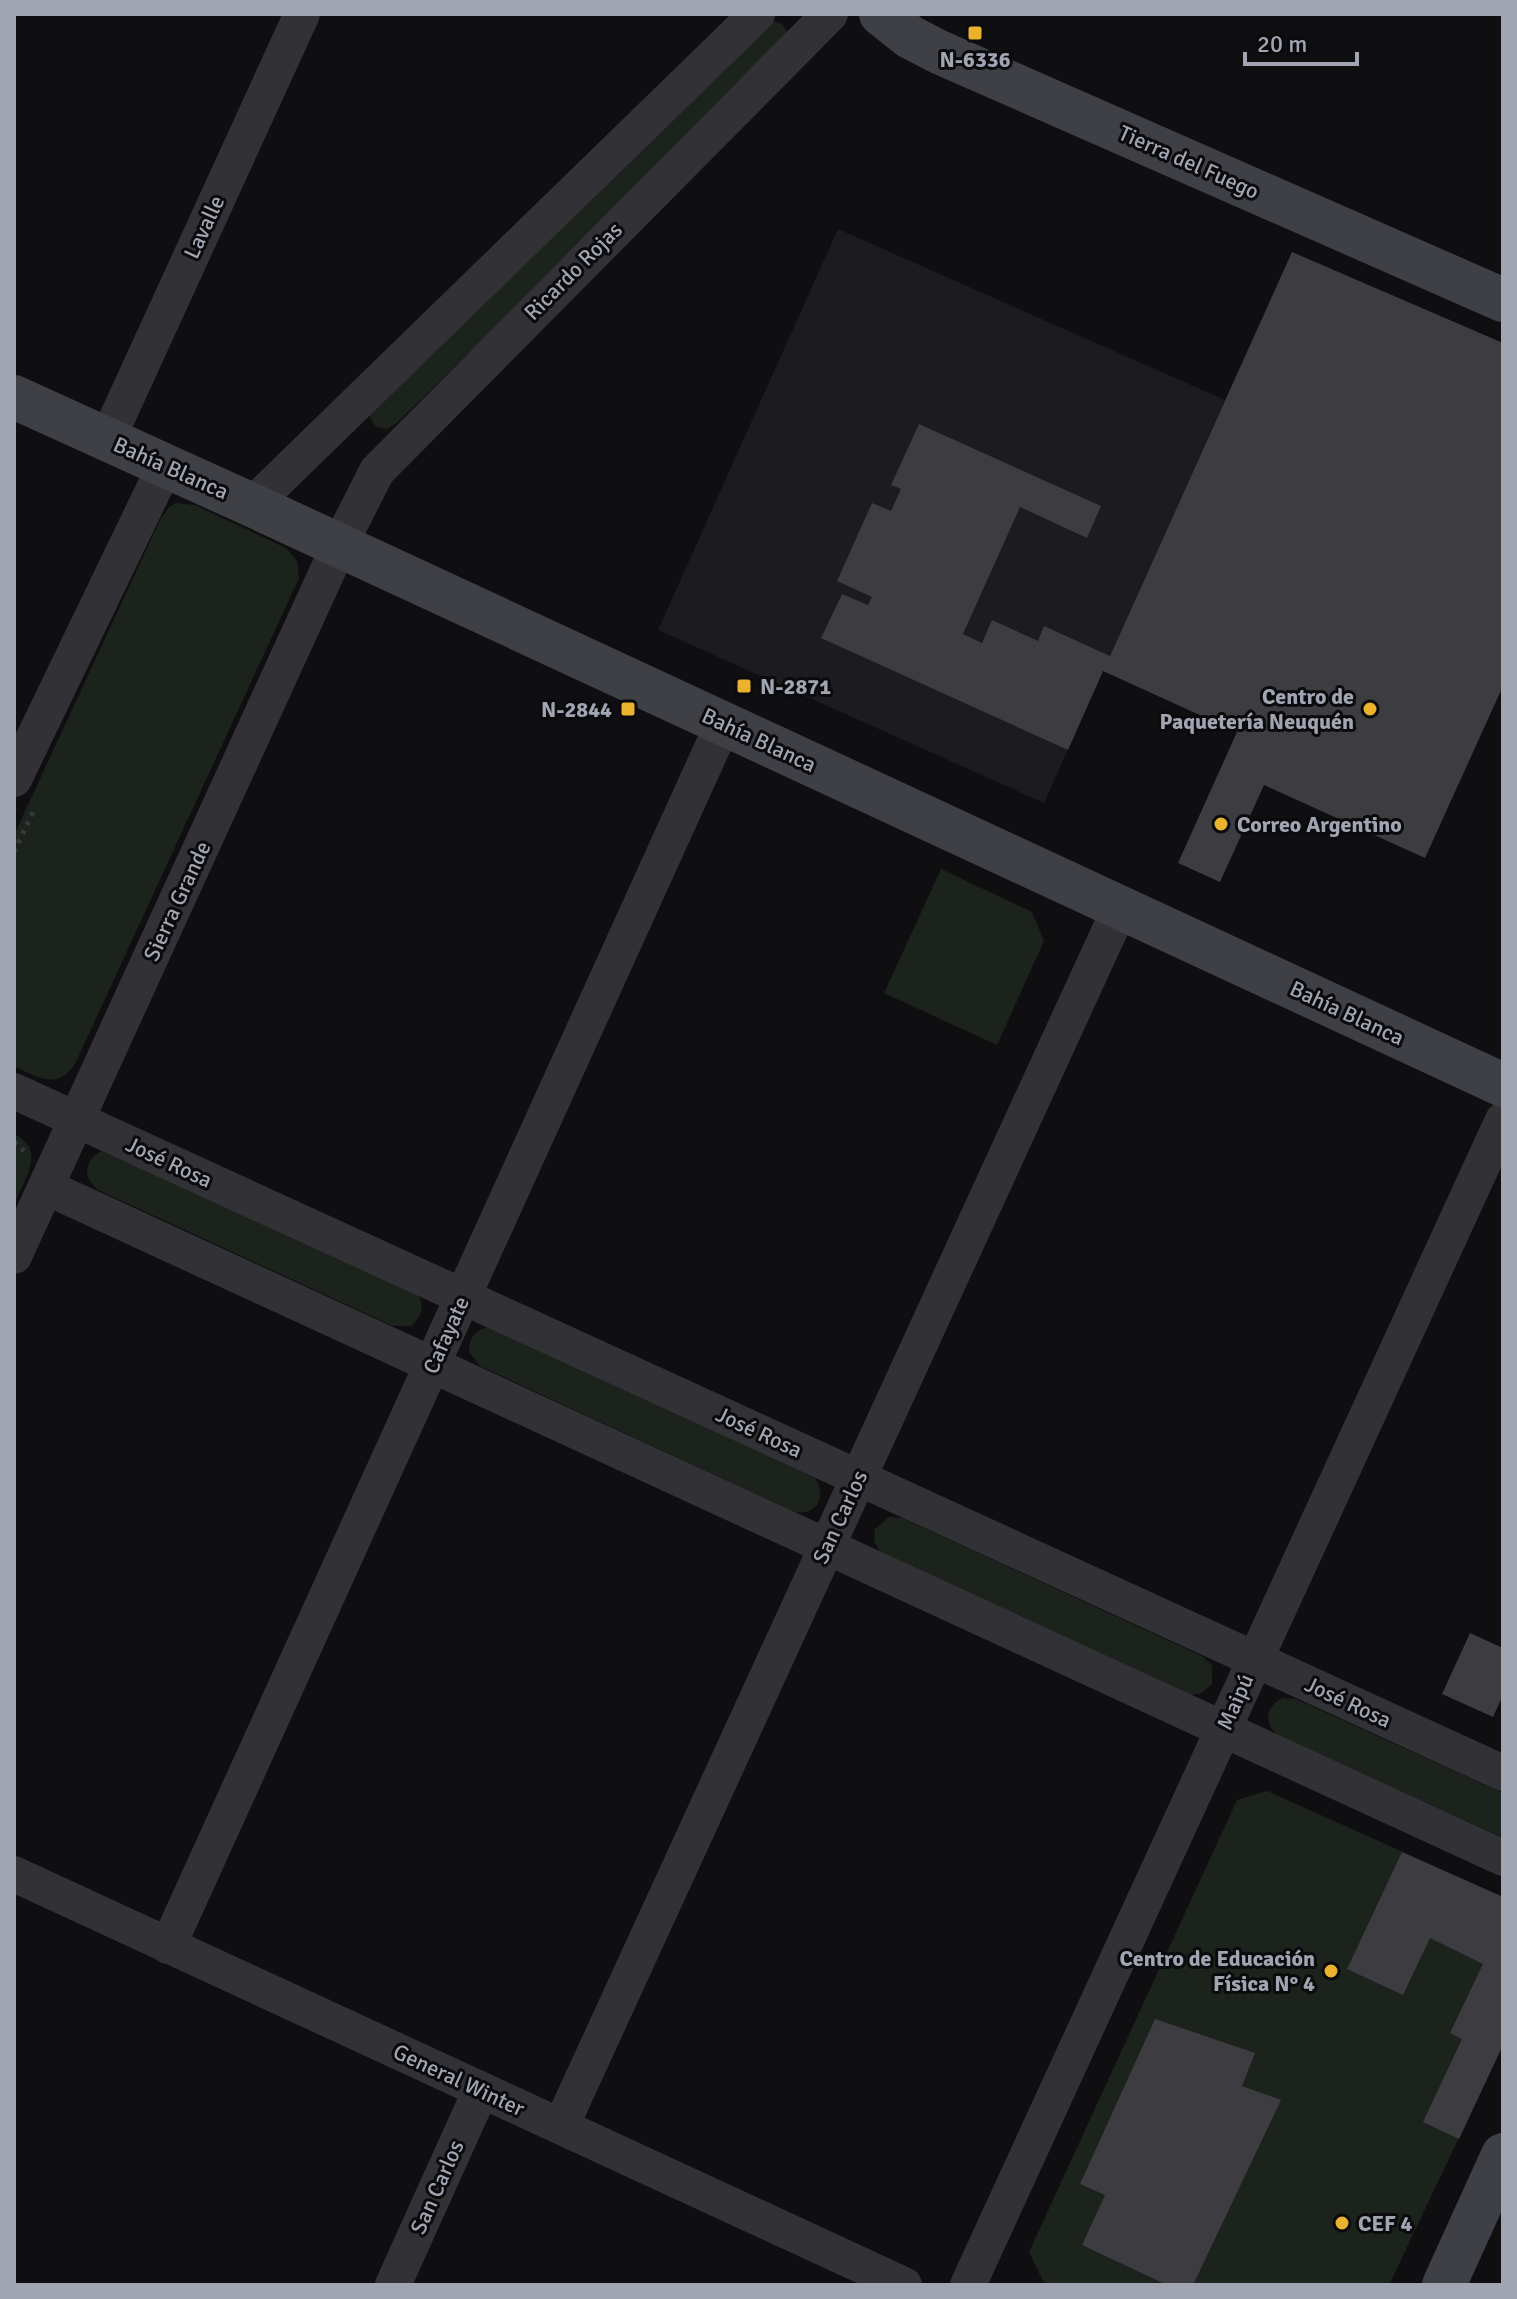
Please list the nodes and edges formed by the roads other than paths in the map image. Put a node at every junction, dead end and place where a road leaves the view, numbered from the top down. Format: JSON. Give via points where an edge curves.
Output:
{"nodes":[{"id":1,"x":302,"y":14,"type":"edge"},
{"id":2,"x":757,"y":14,"type":"edge"},
{"id":3,"x":830,"y":14,"type":"edge"},
{"id":4,"x":881,"y":14,"type":"edge"},
{"id":5,"x":1503,"y":300,"type":"edge"},
{"id":6,"x":14,"y":397,"type":"edge"},
{"id":7,"x":107,"y":440,"type":"junction"},
{"id":8,"x":165,"y":466,"type":"junction"},
{"id":9,"x":252,"y":505,"type":"junction"},
{"id":10,"x":339,"y":546,"type":"junction"},
{"id":11,"x":723,"y":724,"type":"junction"},
{"id":12,"x":27,"y":788,"type":"edge"},
{"id":13,"x":1120,"y":908,"type":"junction"},
{"id":14,"x":1503,"y":1085,"type":"edge"},
{"id":15,"x":14,"y":1091,"type":"edge"},
{"id":16,"x":77,"y":1119,"type":"junction"},
{"id":17,"x":1503,"y":1120,"type":"edge"},
{"id":18,"x":46,"y":1187,"type":"junction"},
{"id":19,"x":14,"y":1256,"type":"edge"},
{"id":20,"x":463,"y":1296,"type":"junction"},
{"id":21,"x":432,"y":1365,"type":"junction"},
{"id":22,"x":858,"y":1478,"type":"junction"},
{"id":23,"x":827,"y":1547,"type":"junction"},
{"id":24,"x":1255,"y":1659,"type":"junction"},
{"id":25,"x":1223,"y":1730,"type":"junction"},
{"id":26,"x":1503,"y":1773,"type":"edge"},
{"id":27,"x":1503,"y":1858,"type":"edge"},
{"id":28,"x":14,"y":1874,"type":"edge"},
{"id":29,"x":168,"y":1946,"type":"junction"},
{"id":30,"x":481,"y":2090,"type":"junction"},
{"id":31,"x":561,"y":2126,"type":"junction"},
{"id":32,"x":1503,"y":2155,"type":"edge"},
{"id":33,"x":393,"y":2285,"type":"edge"},
{"id":34,"x":904,"y":2285,"type":"edge"},
{"id":35,"x":968,"y":2285,"type":"edge"},
{"id":36,"x":1444,"y":2285,"type":"edge"}],
"edges":[{"from":1,"to":7,"type":"street","name":"Lavalle"},
{"from":2,"to":9,"type":"street"},
{"from":3,"to":10,"type":"street","name":"Ricardo Rojas","via":[[387,458]]},
{"from":4,"to":5,"type":"street","name":"Tierra del Fuego","via":[[939,52]]},
{"from":6,"to":7,"type":"street","name":"Bahía Blanca"},
{"from":7,"to":8,"type":"street","name":"Bahía Blanca"},
{"from":8,"to":9,"type":"street","name":"Bahía Blanca"},
{"from":8,"to":12,"type":"street"},
{"from":9,"to":10,"type":"street","name":"Bahía Blanca"},
{"from":10,"to":11,"type":"street","name":"Bahía Blanca"},
{"from":10,"to":16,"type":"street","name":"Sierra Grande"},
{"from":11,"to":13,"type":"street","name":"Bahía Blanca"},
{"from":11,"to":20,"type":"street","name":"Cafayate"},
{"from":13,"to":14,"type":"street","name":"Bahía Blanca"},
{"from":13,"to":22,"type":"street","name":"San Carlos"},
{"from":15,"to":16,"type":"street","name":"José Rosa"},
{"from":16,"to":18,"type":"street","name":"Sierra Grande"},
{"from":16,"to":20,"type":"street","name":"José Rosa"},
{"from":17,"to":24,"type":"street","name":"Maipú"},
{"from":18,"to":19,"type":"street","name":"Sierra Grande"},
{"from":18,"to":21,"type":"street"},
{"from":20,"to":21,"type":"street","name":"Cafayate"},
{"from":20,"to":22,"type":"street","name":"José Rosa"},
{"from":21,"to":23,"type":"street"},
{"from":21,"to":29,"type":"street","name":"Cafayate"},
{"from":22,"to":23,"type":"street","name":"San Carlos"},
{"from":22,"to":24,"type":"street","name":"José Rosa"},
{"from":23,"to":25,"type":"street"},
{"from":23,"to":31,"type":"street","name":"San Carlos"},
{"from":24,"to":25,"type":"street","name":"Maipú"},
{"from":24,"to":26,"type":"street","name":"José Rosa"},
{"from":25,"to":27,"type":"street"},
{"from":25,"to":35,"type":"street","name":"Maipú"},
{"from":28,"to":29,"type":"street","name":"General Winter"},
{"from":29,"to":30,"type":"street","name":"General Winter"},
{"from":30,"to":31,"type":"street","name":"General Winter"},
{"from":30,"to":33,"type":"street","name":"San Carlos"},
{"from":31,"to":34,"type":"street","name":"General Winter"},
{"from":32,"to":36,"type":"street"}]}
